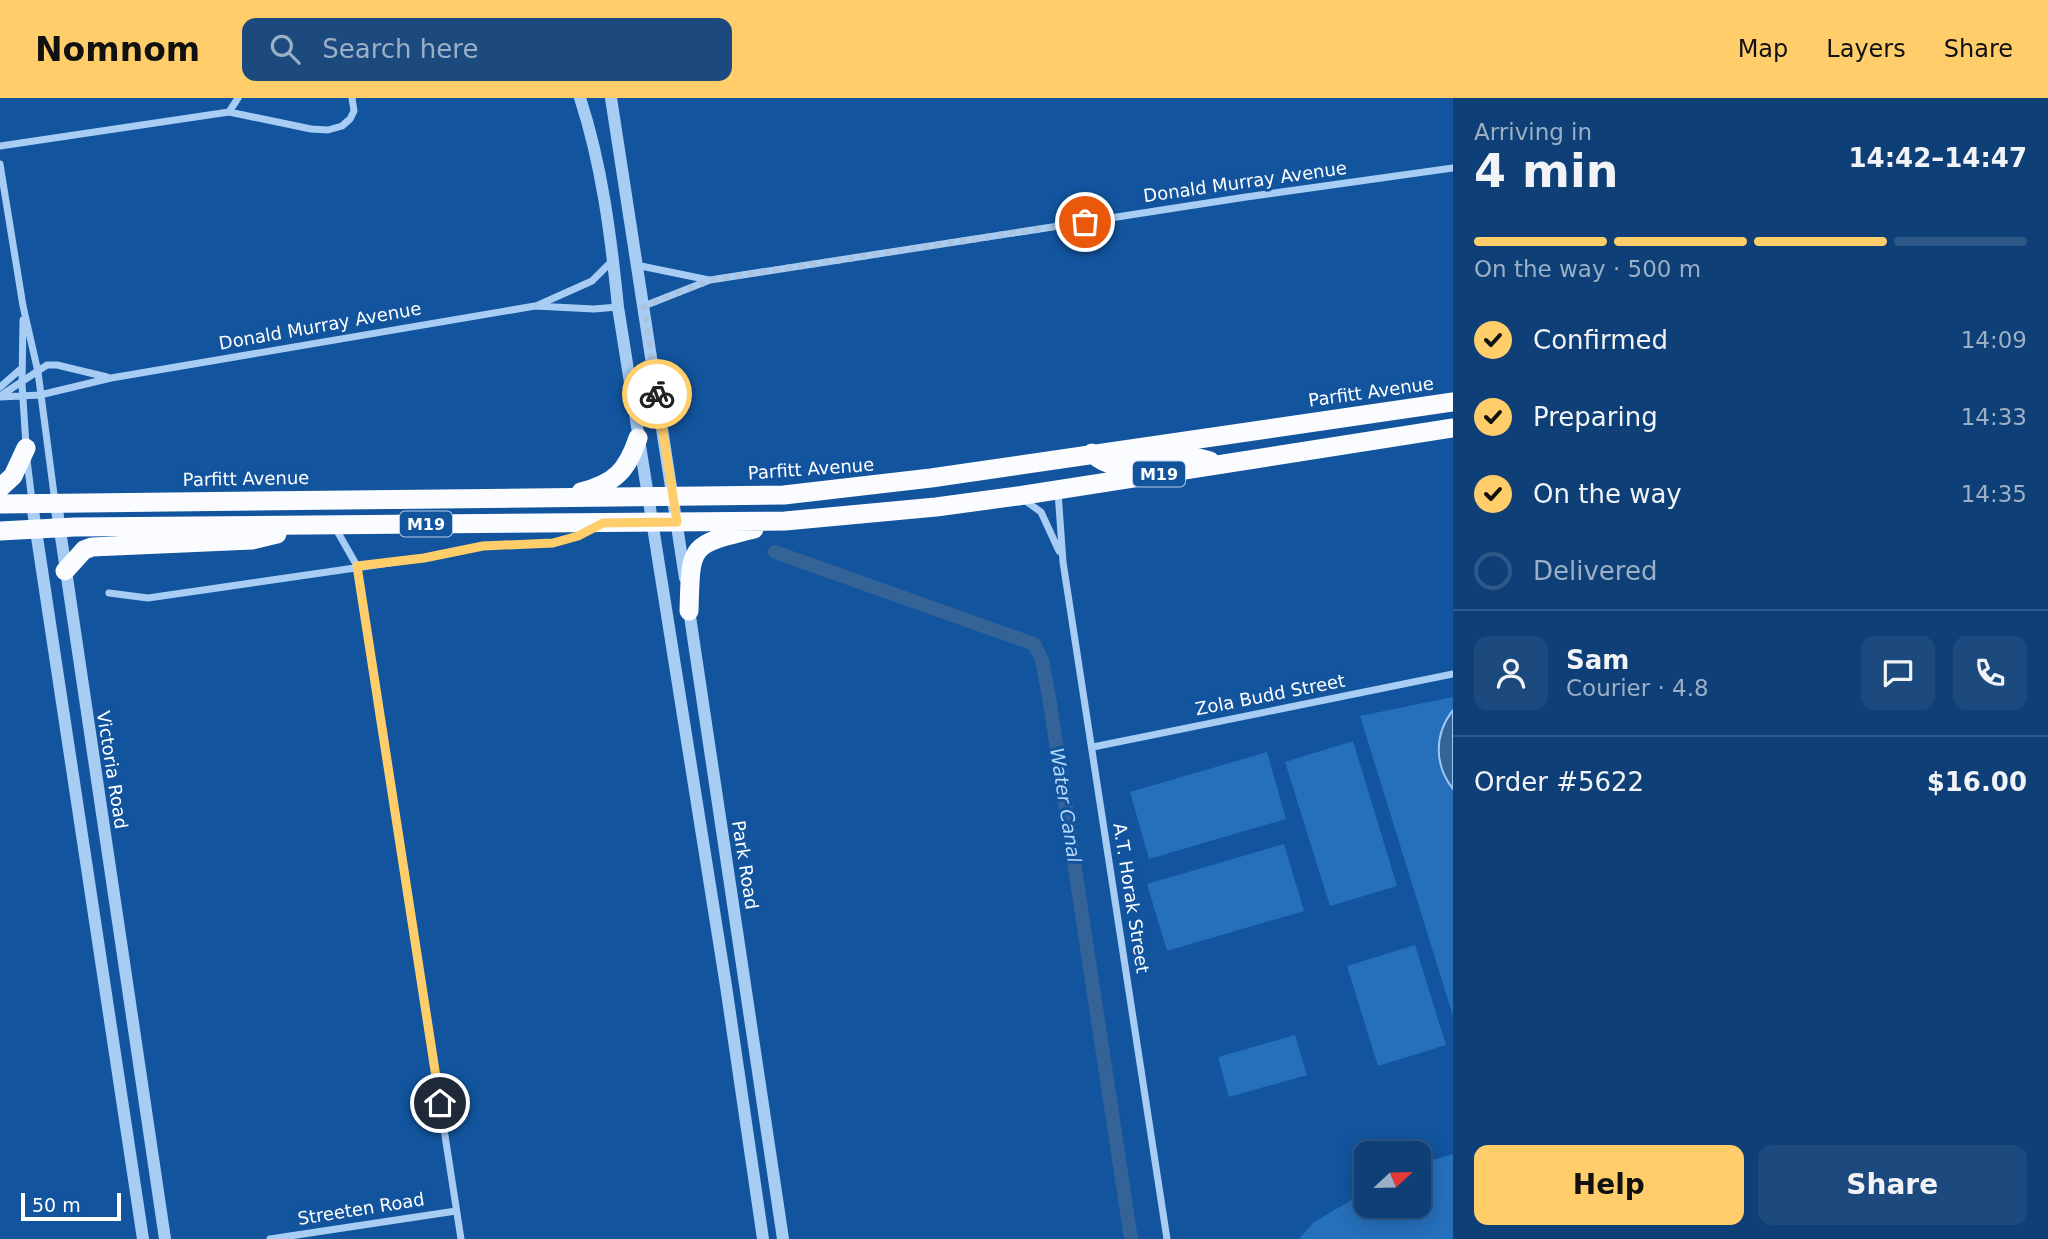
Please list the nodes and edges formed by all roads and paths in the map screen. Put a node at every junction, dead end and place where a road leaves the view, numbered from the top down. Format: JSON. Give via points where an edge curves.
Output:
{"nodes":[{"id":1,"x":238,"y":98,"type":"edge"},
{"id":2,"x":352,"y":98,"type":"edge"},
{"id":3,"x":580,"y":98,"type":"edge"},
{"id":4,"x":611,"y":98,"type":"edge"},
{"id":5,"x":229,"y":112,"type":"junction"},
{"id":6,"x":0,"y":146,"type":"edge"},
{"id":7,"x":0,"y":164,"type":"edge"},
{"id":8,"x":1453,"y":168,"type":"edge"},
{"id":9,"x":613,"y":260,"type":"junction"},
{"id":10,"x":636,"y":265,"type":"junction"},
{"id":11,"x":710,"y":280,"type":"junction"},
{"id":12,"x":23,"y":306,"type":"junction"},
{"id":13,"x":535,"y":306,"type":"junction"},
{"id":14,"x":644,"y":306,"type":"junction"},
{"id":15,"x":618,"y":307,"type":"junction"},
{"id":16,"x":22,"y":368,"type":"junction"},
{"id":17,"x":38,"y":372,"type":"junction"},
{"id":18,"x":111,"y":377,"type":"junction"},
{"id":19,"x":22,"y":384,"type":"junction"},
{"id":20,"x":0,"y":387,"type":"edge"},
{"id":21,"x":40,"y":395,"type":"junction"},
{"id":22,"x":0,"y":397,"type":"edge"},
{"id":23,"x":23,"y":397,"type":"junction"},
{"id":24,"x":1453,"y":402,"type":"edge"},
{"id":25,"x":1453,"y":428,"type":"edge"},
{"id":26,"x":638,"y":438,"type":"junction"},
{"id":27,"x":26,"y":448,"type":"junction"},
{"id":28,"x":1092,"y":453,"type":"junction"},
{"id":29,"x":1217,"y":465,"type":"junction"},
{"id":30,"x":883,"y":484,"type":"junction"},
{"id":31,"x":0,"y":488,"type":"edge"},
{"id":32,"x":1058,"y":490,"type":"junction"},
{"id":33,"x":648,"y":496,"type":"junction"},
{"id":34,"x":672,"y":496,"type":"junction"},
{"id":35,"x":1018,"y":496,"type":"junction"},
{"id":36,"x":563,"y":497,"type":"junction"},
{"id":37,"x":56,"y":503,"type":"junction"},
{"id":38,"x":0,"y":504,"type":"edge"},
{"id":39,"x":32,"y":504,"type":"junction"},
{"id":40,"x":785,"y":521,"type":"junction"},
{"id":41,"x":653,"y":522,"type":"junction"},
{"id":42,"x":677,"y":522,"type":"junction"},
{"id":43,"x":603,"y":523,"type":"junction"},
{"id":44,"x":334,"y":525,"type":"junction"},
{"id":45,"x":290,"y":526,"type":"junction"},
{"id":46,"x":37,"y":528,"type":"junction"},
{"id":47,"x":59,"y":528,"type":"junction"},
{"id":48,"x":0,"y":531,"type":"edge"},
{"id":49,"x":1063,"y":562,"type":"junction"},
{"id":50,"x":357,"y":566,"type":"junction"},
{"id":51,"x":65,"y":571,"type":"junction"},
{"id":52,"x":108,"y":593,"type":"dead end"},
{"id":53,"x":690,"y":611,"type":"junction"},
{"id":54,"x":1453,"y":674,"type":"edge"},
{"id":55,"x":90,"y":737,"type":"junction"},
{"id":56,"x":69,"y":746,"type":"junction"},
{"id":57,"x":1093,"y":747,"type":"junction"},
{"id":58,"x":129,"y":1000,"type":"junction"},
{"id":59,"x":108,"y":1003,"type":"junction"},
{"id":60,"x":146,"y":1118,"type":"junction"},
{"id":61,"x":126,"y":1126,"type":"junction"},
{"id":62,"x":456,"y":1211,"type":"junction"},
{"id":63,"x":143,"y":1239,"type":"edge"},
{"id":64,"x":165,"y":1239,"type":"edge"},
{"id":65,"x":270,"y":1239,"type":"edge"},
{"id":66,"x":461,"y":1239,"type":"edge"},
{"id":67,"x":763,"y":1239,"type":"edge"},
{"id":68,"x":783,"y":1239,"type":"edge"},
{"id":69,"x":1167,"y":1239,"type":"edge"}],
"edges":[{"from":1,"to":5,"type":"street"},
{"from":2,"to":5,"type":"street","via":[[350,119],[328,130]]},
{"from":3,"to":9,"type":"street"},
{"from":4,"to":10,"type":"street","name":"Park Road"},
{"from":5,"to":6,"type":"street"},
{"from":7,"to":12,"type":"street","name":"Victoria Road"},
{"from":8,"to":11,"type":"street","name":"Donald Murray Avenue"},
{"from":9,"to":13,"type":"street","name":"Donald Murray Avenue","via":[[592,281]]},
{"from":9,"to":15,"type":"street"},
{"from":10,"to":11,"type":"street","name":"Donald Murray Avenue"},
{"from":10,"to":14,"type":"street","name":"Park Road"},
{"from":11,"to":14,"type":"street","name":"Donald Murray Avenue"},
{"from":12,"to":16,"type":"street","name":"Victoria Road"},
{"from":12,"to":17,"type":"street","name":"Victoria Road"},
{"from":13,"to":15,"type":"street","name":"Donald Murray Avenue"},
{"from":13,"to":18,"type":"street","name":"Donald Murray Avenue"},
{"from":14,"to":34,"type":"street","name":"Park Road"},
{"from":15,"to":26,"type":"street"},
{"from":16,"to":19,"type":"street","name":"Victoria Road"},
{"from":16,"to":20,"type":"street"},
{"from":17,"to":18,"type":"street","name":"Donald Murray Avenue","via":[[57,365]]},
{"from":17,"to":19,"type":"street","name":"Donald Murray Avenue"},
{"from":17,"to":21,"type":"street","name":"Victoria Road"},
{"from":18,"to":21,"type":"street","name":"Donald Murray Avenue"},
{"from":19,"to":22,"type":"street","name":"Donald Murray Avenue"},
{"from":19,"to":23,"type":"street","name":"Victoria Road"},
{"from":21,"to":23,"type":"street","name":"Donald Murray Avenue"},
{"from":21,"to":37,"type":"street","name":"Victoria Road"},
{"from":22,"to":23,"type":"street","name":"Donald Murray Avenue"},
{"from":23,"to":27,"type":"street","name":"Victoria Road"},
{"from":24,"to":28,"type":"highway","name":"Parfitt Avenue","number":"M19"},
{"from":25,"to":29,"type":"highway","number":"M19"},
{"from":26,"to":33,"type":"street"},
{"from":26,"to":36,"type":"highway","via":[[621,473],[598,488]]},
{"from":27,"to":31,"type":"highway","via":[[13,476]]},
{"from":27,"to":39,"type":"street","name":"Victoria Road"},
{"from":28,"to":29,"type":"highway","via":[[1115,466],[1184,456]]},
{"from":28,"to":30,"type":"highway","name":"Parfitt Avenue","number":"M19"},
{"from":29,"to":32,"type":"highway","number":"M19"},
{"from":30,"to":32,"type":"highway","via":[[914,492],[1031,477]]},
{"from":30,"to":34,"type":"highway","name":"Parfitt Avenue","number":"M19","via":[[784,495]]},
{"from":32,"to":35,"type":"highway","number":"M19"},
{"from":32,"to":49,"type":"street","name":"A.T. Horak Street"},
{"from":33,"to":34,"type":"highway","name":"Parfitt Avenue","number":"M19"},
{"from":33,"to":36,"type":"highway","name":"Parfitt Avenue","number":"M19"},
{"from":33,"to":41,"type":"street"},
{"from":34,"to":42,"type":"street","name":"Park Road"},
{"from":35,"to":40,"type":"highway","number":"M19"},
{"from":35,"to":49,"type":"street","name":"A.T. Horak Street","via":[[1041,512]]},
{"from":36,"to":37,"type":"highway","name":"Parfitt Avenue","number":"M19"},
{"from":37,"to":39,"type":"highway","number":"M19"},
{"from":37,"to":47,"type":"street","name":"Victoria Road"},
{"from":38,"to":39,"type":"highway","number":"M19"},
{"from":39,"to":46,"type":"street","name":"Victoria Road"},
{"from":40,"to":42,"type":"highway","number":"M19"},
{"from":40,"to":53,"type":"highway","via":[[718,538],[701,547],[691,568]]},
{"from":41,"to":42,"type":"highway","number":"M19"},
{"from":41,"to":43,"type":"highway","number":"M19"},
{"from":41,"to":67,"type":"street"},
{"from":42,"to":53,"type":"street","name":"Park Road"},
{"from":43,"to":44,"type":"highway","number":"M19"},
{"from":43,"to":50,"type":"street","via":[[553,543],[483,546]]},
{"from":44,"to":45,"type":"highway","number":"M19"},
{"from":44,"to":50,"type":"street"},
{"from":45,"to":47,"type":"highway","number":"M19"},
{"from":45,"to":51,"type":"highway","via":[[274,537],[252,540],[92,547]]},
{"from":46,"to":47,"type":"highway","number":"M19"},
{"from":46,"to":48,"type":"highway","number":"M19"},
{"from":46,"to":56,"type":"street","name":"Victoria Road"},
{"from":47,"to":51,"type":"street","name":"Victoria Road"},
{"from":49,"to":57,"type":"street","name":"A.T. Horak Street"},
{"from":50,"to":52,"type":"street","via":[[148,598]]},
{"from":50,"to":62,"type":"street"},
{"from":51,"to":55,"type":"street","name":"Victoria Road"},
{"from":53,"to":68,"type":"street","name":"Park Road"},
{"from":54,"to":57,"type":"street","name":"Zola Budd Street"},
{"from":55,"to":56,"type":"street"},
{"from":55,"to":58,"type":"street","name":"Victoria Road"},
{"from":56,"to":59,"type":"street","name":"Victoria Road"},
{"from":57,"to":69,"type":"street","name":"A.T. Horak Street"},
{"from":58,"to":59,"type":"street"},
{"from":58,"to":60,"type":"street","name":"Victoria Road"},
{"from":59,"to":61,"type":"street","name":"Victoria Road"},
{"from":60,"to":61,"type":"street"},
{"from":60,"to":64,"type":"street","name":"Victoria Road"},
{"from":61,"to":63,"type":"street","name":"Victoria Road"},
{"from":62,"to":65,"type":"street","name":"Streeten Road"},
{"from":62,"to":66,"type":"street"}]}
